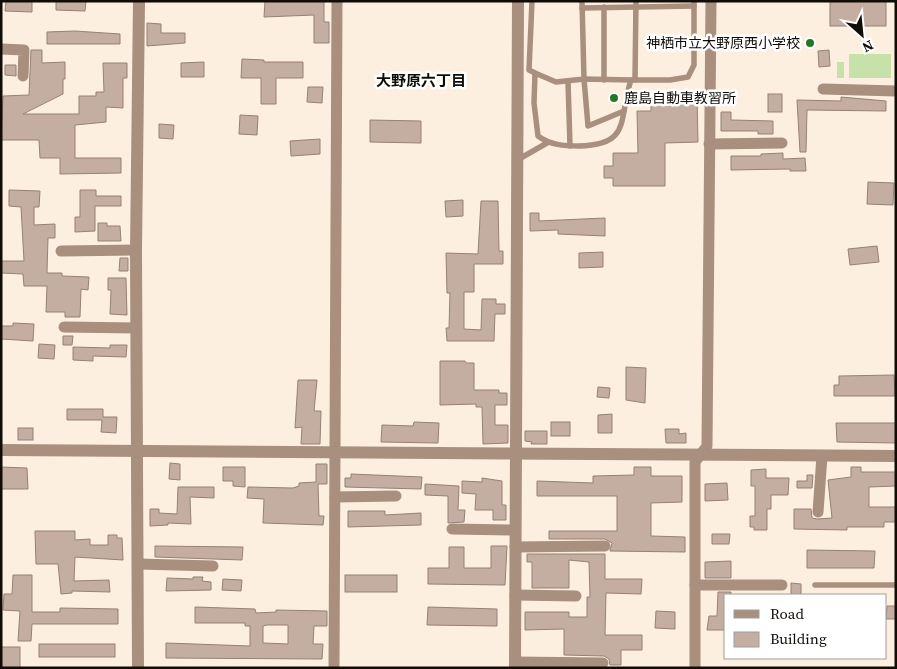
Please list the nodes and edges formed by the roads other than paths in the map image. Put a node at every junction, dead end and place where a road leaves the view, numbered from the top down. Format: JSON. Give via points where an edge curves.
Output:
{"nodes":[{"id":1,"x":139,"y":1,"type":"edge"},
{"id":2,"x":337,"y":1,"type":"edge"},
{"id":3,"x":518,"y":1,"type":"edge"},
{"id":4,"x":532,"y":1,"type":"edge"},
{"id":5,"x":710,"y":1,"type":"edge"},
{"id":6,"x":582,"y":4,"type":"edge"},
{"id":7,"x":636,"y":4,"type":"edge"},
{"id":8,"x":694,"y":4,"type":"edge"},
{"id":9,"x":604,"y":7,"type":"junction"},
{"id":10,"x":1,"y":49,"type":"edge"},
{"id":11,"x":536,"y":73,"type":"junction"},
{"id":12,"x":23,"y":76,"type":"dead end"},
{"id":13,"x":584,"y":79,"type":"junction"},
{"id":14,"x":568,"y":80,"type":"junction"},
{"id":15,"x":604,"y":80,"type":"junction"},
{"id":16,"x":633,"y":80,"type":"junction"},
{"id":17,"x":823,"y":89,"type":"dead end"},
{"id":18,"x":896,"y":91,"type":"edge"},
{"id":19,"x":624,"y":111,"type":"junction"},
{"id":20,"x":547,"y":143,"type":"junction"},
{"id":21,"x":782,"y":143,"type":"dead end"},
{"id":22,"x":709,"y":144,"type":"junction"},
{"id":23,"x":570,"y":146,"type":"junction"},
{"id":24,"x":517,"y":160,"type":"junction"},
{"id":25,"x":61,"y":250,"type":"dead end"},
{"id":26,"x":136,"y":250,"type":"junction"},
{"id":27,"x":64,"y":327,"type":"dead end"},
{"id":28,"x":136,"y":328,"type":"junction"},
{"id":29,"x":1,"y":450,"type":"edge"},
{"id":30,"x":138,"y":451,"type":"junction"},
{"id":31,"x":335,"y":453,"type":"junction"},
{"id":32,"x":516,"y":453,"type":"junction"},
{"id":33,"x":700,"y":455,"type":"junction"},
{"id":34,"x":822,"y":456,"type":"junction"},
{"id":35,"x":896,"y":456,"type":"edge"},
{"id":36,"x":335,"y":496,"type":"junction"},
{"id":37,"x":396,"y":496,"type":"dead end"},
{"id":38,"x":818,"y":512,"type":"dead end"},
{"id":39,"x":452,"y":529,"type":"dead end"},
{"id":40,"x":515,"y":530,"type":"junction"},
{"id":41,"x":605,"y":546,"type":"dead end"},
{"id":42,"x":515,"y":547,"type":"junction"},
{"id":43,"x":138,"y":564,"type":"junction"},
{"id":44,"x":212,"y":566,"type":"dead end"},
{"id":45,"x":695,"y":585,"type":"junction"},
{"id":46,"x":782,"y":585,"type":"dead end"},
{"id":47,"x":815,"y":585,"type":"dead end"},
{"id":48,"x":896,"y":585,"type":"edge"},
{"id":49,"x":515,"y":595,"type":"junction"},
{"id":50,"x":576,"y":596,"type":"dead end"},
{"id":51,"x":602,"y":663,"type":"dead end"},
{"id":52,"x":515,"y":665,"type":"edge"},
{"id":53,"x":138,"y":668,"type":"edge"},
{"id":54,"x":334,"y":668,"type":"edge"},
{"id":55,"x":695,"y":668,"type":"edge"}],
"edges":[{"from":1,"to":26,"type":"street"},
{"from":2,"to":31,"type":"street"},
{"from":3,"to":24,"type":"street"},
{"from":4,"to":11,"type":"lane","via":[[530,70]]},
{"from":5,"to":22,"type":"street"},
{"from":6,"to":9,"type":"lane"},
{"from":6,"to":13,"type":"lane"},
{"from":7,"to":8,"type":"lane"},
{"from":7,"to":9,"type":"lane"},
{"from":7,"to":16,"type":"lane"},
{"from":8,"to":16,"type":"lane","via":[[694,65],[688,77]]},
{"from":9,"to":15,"type":"lane"},
{"from":10,"to":12,"type":"street","via":[[24,50]]},
{"from":11,"to":14,"type":"lane","via":[[556,82]]},
{"from":11,"to":20,"type":"lane","via":[[534,103],[538,136]]},
{"from":13,"to":14,"type":"lane"},
{"from":13,"to":15,"type":"lane"},
{"from":13,"to":19,"type":"lane","via":[[588,126]]},
{"from":14,"to":23,"type":"lane"},
{"from":15,"to":16,"type":"lane"},
{"from":16,"to":19,"type":"lane"},
{"from":17,"to":18,"type":"street"},
{"from":19,"to":23,"type":"lane","via":[[622,126],[614,138],[599,146]]},
{"from":20,"to":23,"type":"lane"},
{"from":20,"to":24,"type":"lane"},
{"from":21,"to":22,"type":"street"},
{"from":22,"to":33,"type":"street","via":[[706,446]]},
{"from":24,"to":32,"type":"street"},
{"from":25,"to":26,"type":"street"},
{"from":26,"to":28,"type":"street"},
{"from":27,"to":28,"type":"street"},
{"from":28,"to":30,"type":"street"},
{"from":29,"to":30,"type":"street"},
{"from":30,"to":31,"type":"street"},
{"from":30,"to":43,"type":"street"},
{"from":31,"to":32,"type":"street"},
{"from":31,"to":36,"type":"street"},
{"from":32,"to":33,"type":"street"},
{"from":32,"to":40,"type":"street"},
{"from":33,"to":34,"type":"street"},
{"from":33,"to":45,"type":"street","via":[[696,462]]},
{"from":34,"to":35,"type":"street"},
{"from":34,"to":38,"type":"street"},
{"from":36,"to":37,"type":"street"},
{"from":36,"to":54,"type":"street"},
{"from":39,"to":40,"type":"street"},
{"from":40,"to":42,"type":"street"},
{"from":41,"to":42,"type":"street"},
{"from":42,"to":49,"type":"street"},
{"from":43,"to":44,"type":"street"},
{"from":43,"to":53,"type":"street"},
{"from":45,"to":46,"type":"street"},
{"from":45,"to":55,"type":"street"},
{"from":47,"to":48,"type":"lane"},
{"from":49,"to":50,"type":"street"},
{"from":49,"to":52,"type":"street"},
{"from":51,"to":52,"type":"street"}]}
